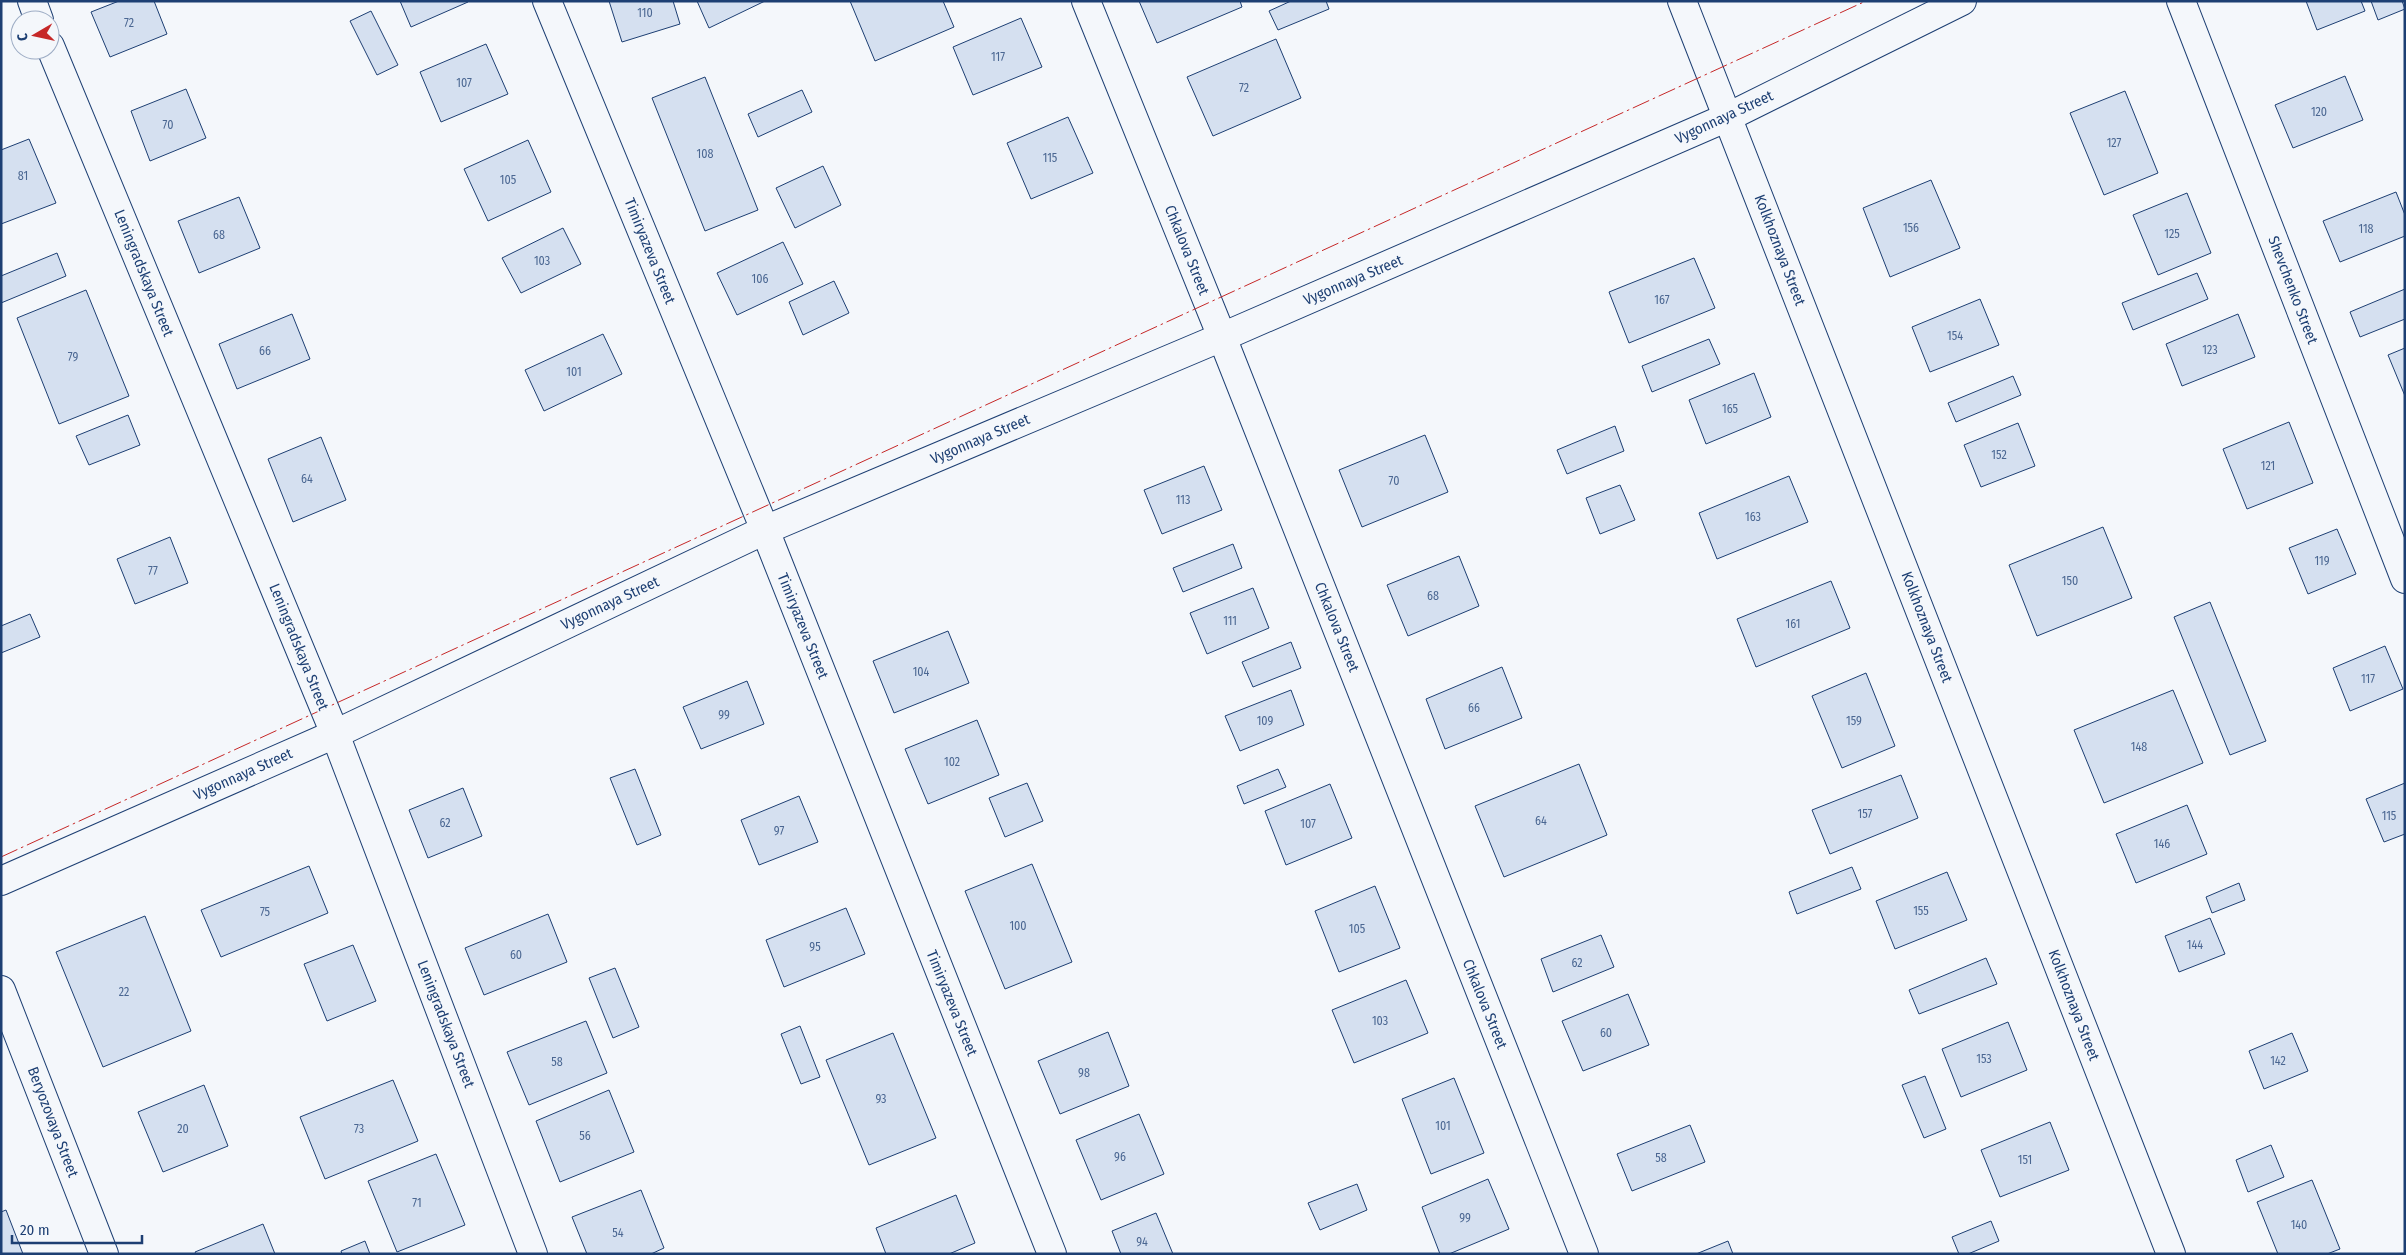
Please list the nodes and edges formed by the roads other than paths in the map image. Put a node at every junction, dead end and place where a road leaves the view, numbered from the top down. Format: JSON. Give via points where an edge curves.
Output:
{"nodes":[{"id":1,"x":547,"y":1,"type":"edge"},
{"id":2,"x":1086,"y":1,"type":"edge"},
{"id":3,"x":1682,"y":1,"type":"edge"},
{"id":4,"x":1962,"y":1,"type":"edge"},
{"id":5,"x":2181,"y":1,"type":"edge"},
{"id":6,"x":56,"y":60,"type":"edge"},
{"id":7,"x":1728,"y":117,"type":"junction"},
{"id":8,"x":1222,"y":336,"type":"junction"},
{"id":9,"x":764,"y":530,"type":"junction"},
{"id":10,"x":2405,"y":580,"type":"edge"},
{"id":11,"x":335,"y":734,"type":"junction"},
{"id":12,"x":1,"y":881,"type":"edge"},
{"id":13,"x":1,"y":990,"type":"edge"},
{"id":14,"x":104,"y":1254,"type":"edge"},
{"id":15,"x":533,"y":1254,"type":"edge"},
{"id":16,"x":1052,"y":1254,"type":"edge"},
{"id":17,"x":1584,"y":1254,"type":"edge"},
{"id":18,"x":2171,"y":1254,"type":"edge"}],
"edges":[{"from":1,"to":9,"type":"street","name":"Timiryazeva Street"},
{"from":2,"to":8,"type":"street","name":"Chkalova Street"},
{"from":3,"to":7,"type":"street","name":"Kolkhoznaya Street"},
{"from":4,"to":7,"type":"street","name":"Vygonnaya Street"},
{"from":5,"to":10,"type":"street","name":"Shevchenko Street"},
{"from":6,"to":11,"type":"street","name":"Leningradskaya Street"},
{"from":7,"to":8,"type":"street","name":"Vygonnaya Street"},
{"from":7,"to":18,"type":"street","name":"Kolkhoznaya Street"},
{"from":8,"to":9,"type":"street","name":"Vygonnaya Street"},
{"from":8,"to":17,"type":"street","name":"Chkalova Street"},
{"from":9,"to":11,"type":"street","name":"Vygonnaya Street"},
{"from":9,"to":16,"type":"street","name":"Timiryazeva Street"},
{"from":11,"to":12,"type":"street","name":"Vygonnaya Street"},
{"from":11,"to":15,"type":"street","name":"Leningradskaya Street"},
{"from":13,"to":14,"type":"street","name":"Beryozovaya Street"}]}
